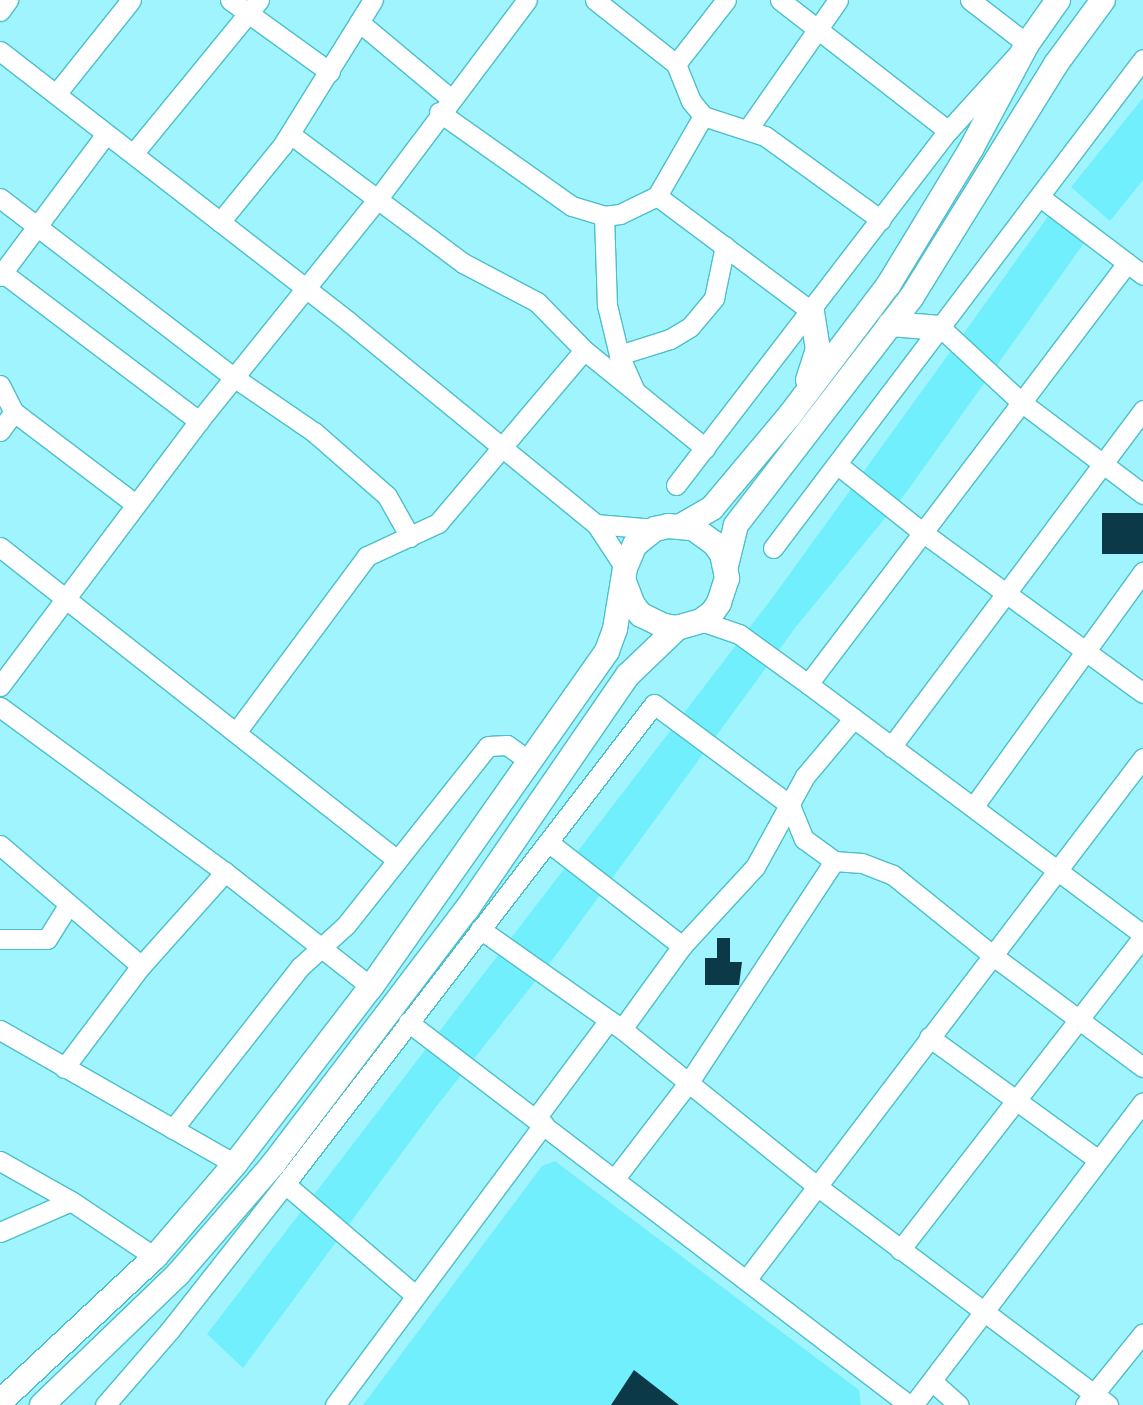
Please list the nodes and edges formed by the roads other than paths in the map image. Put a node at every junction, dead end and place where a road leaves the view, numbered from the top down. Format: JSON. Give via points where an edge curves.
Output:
{"nodes":[{"id":1,"x":8,"y":0,"type":"edge"},
{"id":2,"x":132,"y":0,"type":"edge"},
{"id":3,"x":230,"y":0,"type":"edge"},
{"id":4,"x":373,"y":0,"type":"edge"},
{"id":5,"x":527,"y":0,"type":"edge"},
{"id":6,"x":595,"y":0,"type":"edge"},
{"id":7,"x":726,"y":0,"type":"edge"},
{"id":8,"x":780,"y":0,"type":"edge"},
{"id":9,"x":838,"y":0,"type":"edge"},
{"id":10,"x":970,"y":0,"type":"edge"},
{"id":11,"x":1058,"y":0,"type":"edge"},
{"id":12,"x":1103,"y":0,"type":"edge"},
{"id":13,"x":254,"y":7,"type":"edge"},
{"id":14,"x":0,"y":11,"type":"edge"},
{"id":15,"x":359,"y":22,"type":"junction"},
{"id":16,"x":817,"y":29,"type":"junction"},
{"id":17,"x":1027,"y":44,"type":"junction"},
{"id":18,"x":0,"y":50,"type":"edge"},
{"id":19,"x":676,"y":64,"type":"junction"},
{"id":20,"x":1141,"y":66,"type":"edge"},
{"id":21,"x":330,"y":72,"type":"junction"},
{"id":22,"x":56,"y":94,"type":"junction"},
{"id":23,"x":445,"y":105,"type":"junction"},
{"id":24,"x":703,"y":116,"type":"junction"},
{"id":25,"x":748,"y":129,"type":"junction"},
{"id":26,"x":948,"y":130,"type":"junction"},
{"id":27,"x":106,"y":134,"type":"junction"},
{"id":28,"x":290,"y":134,"type":"junction"},
{"id":29,"x":133,"y":154,"type":"junction"},
{"id":30,"x":657,"y":196,"type":"junction"},
{"id":31,"x":1040,"y":196,"type":"junction"},
{"id":32,"x":378,"y":197,"type":"junction"},
{"id":33,"x":0,"y":198,"type":"edge"},
{"id":34,"x":604,"y":216,"type":"junction"},
{"id":35,"x":881,"y":220,"type":"junction"},
{"id":36,"x":220,"y":222,"type":"junction"},
{"id":37,"x":38,"y":225,"type":"junction"},
{"id":38,"x":725,"y":246,"type":"junction"},
{"id":39,"x":1127,"y":263,"type":"junction"},
{"id":40,"x":1,"y":274,"type":"edge"},
{"id":41,"x":1143,"y":275,"type":"edge"},
{"id":42,"x":303,"y":287,"type":"junction"},
{"id":43,"x":812,"y":312,"type":"junction"},
{"id":44,"x":890,"y":324,"type":"junction"},
{"id":45,"x":941,"y":328,"type":"junction"},
{"id":46,"x":584,"y":350,"type":"junction"},
{"id":47,"x":619,"y":354,"type":"junction"},
{"id":48,"x":235,"y":378,"type":"junction"},
{"id":49,"x":0,"y":385,"type":"edge"},
{"id":50,"x":637,"y":395,"type":"junction"},
{"id":51,"x":1021,"y":402,"type":"junction"},
{"id":52,"x":1143,"y":410,"type":"edge"},
{"id":53,"x":14,"y":412,"type":"junction"},
{"id":54,"x":790,"y":415,"type":"junction"},
{"id":55,"x":199,"y":421,"type":"junction"},
{"id":56,"x":0,"y":431,"type":"edge"},
{"id":57,"x":501,"y":448,"type":"junction"},
{"id":58,"x":705,"y":448,"type":"junction"},
{"id":59,"x":1102,"y":464,"type":"junction"},
{"id":60,"x":838,"y":465,"type":"junction"},
{"id":61,"x":676,"y":484,"type":"dead end"},
{"id":62,"x":1143,"y":494,"type":"edge"},
{"id":63,"x":136,"y":504,"type":"junction"},
{"id":64,"x":596,"y":524,"type":"junction"},
{"id":65,"x":681,"y":526,"type":"junction"},
{"id":66,"x":655,"y":529,"type":"junction"},
{"id":67,"x":922,"y":532,"type":"junction"},
{"id":68,"x":410,"y":537,"type":"junction"},
{"id":69,"x":0,"y":547,"type":"edge"},
{"id":70,"x":773,"y":548,"type":"dead end"},
{"id":71,"x":726,"y":566,"type":"junction"},
{"id":72,"x":1143,"y":572,"type":"edge"},
{"id":73,"x":624,"y":574,"type":"junction"},
{"id":74,"x":1007,"y":592,"type":"junction"},
{"id":75,"x":66,"y":598,"type":"junction"},
{"id":76,"x":719,"y":603,"type":"junction"},
{"id":77,"x":701,"y":621,"type":"junction"},
{"id":78,"x":676,"y":628,"type":"junction"},
{"id":79,"x":739,"y":634,"type":"junction"},
{"id":80,"x":1084,"y":650,"type":"junction"},
{"id":81,"x":808,"y":684,"type":"junction"},
{"id":82,"x":0,"y":686,"type":"edge"},
{"id":83,"x":1143,"y":693,"type":"edge"},
{"id":84,"x":0,"y":707,"type":"edge"},
{"id":85,"x":853,"y":719,"type":"junction"},
{"id":86,"x":237,"y":731,"type":"junction"},
{"id":87,"x":891,"y":747,"type":"junction"},
{"id":88,"x":1143,"y":758,"type":"edge"},
{"id":89,"x":530,"y":762,"type":"junction"},
{"id":90,"x":790,"y":805,"type":"junction"},
{"id":91,"x":974,"y":806,"type":"junction"},
{"id":92,"x":548,"y":842,"type":"junction"},
{"id":93,"x":0,"y":845,"type":"edge"},
{"id":94,"x":397,"y":860,"type":"junction"},
{"id":95,"x":834,"y":861,"type":"junction"},
{"id":96,"x":1058,"y":870,"type":"junction"},
{"id":97,"x":225,"y":872,"type":"junction"},
{"id":98,"x":68,"y":906,"type":"junction"},
{"id":99,"x":480,"y":929,"type":"junction"},
{"id":100,"x":1143,"y":936,"type":"edge"},
{"id":101,"x":0,"y":939,"type":"edge"},
{"id":102,"x":682,"y":946,"type":"junction"},
{"id":103,"x":321,"y":948,"type":"junction"},
{"id":104,"x":992,"y":955,"type":"junction"},
{"id":105,"x":141,"y":966,"type":"junction"},
{"id":106,"x":371,"y":986,"type":"junction"},
{"id":107,"x":1078,"y":1021,"type":"junction"},
{"id":108,"x":408,"y":1022,"type":"junction"},
{"id":109,"x":616,"y":1025,"type":"junction"},
{"id":110,"x":0,"y":1030,"type":"edge"},
{"id":111,"x":929,"y":1037,"type":"junction"},
{"id":112,"x":1143,"y":1067,"type":"edge"},
{"id":113,"x":64,"y":1068,"type":"junction"},
{"id":114,"x":689,"y":1082,"type":"junction"},
{"id":115,"x":1016,"y":1101,"type":"junction"},
{"id":116,"x":1143,"y":1102,"type":"edge"},
{"id":117,"x":540,"y":1121,"type":"junction"},
{"id":118,"x":173,"y":1129,"type":"junction"},
{"id":119,"x":1097,"y":1159,"type":"junction"},
{"id":120,"x":0,"y":1161,"type":"edge"},
{"id":121,"x":235,"y":1164,"type":"junction"},
{"id":122,"x":616,"y":1177,"type":"junction"},
{"id":123,"x":286,"y":1184,"type":"junction"},
{"id":124,"x":818,"y":1187,"type":"junction"},
{"id":125,"x":71,"y":1200,"type":"junction"},
{"id":126,"x":0,"y":1232,"type":"edge"},
{"id":127,"x":900,"y":1250,"type":"junction"},
{"id":128,"x":155,"y":1257,"type":"junction"},
{"id":129,"x":746,"y":1280,"type":"junction"},
{"id":130,"x":415,"y":1295,"type":"junction"},
{"id":131,"x":983,"y":1313,"type":"junction"},
{"id":132,"x":1143,"y":1333,"type":"edge"},
{"id":133,"x":932,"y":1381,"type":"junction"},
{"id":134,"x":1096,"y":1401,"type":"edge"},
{"id":135,"x":0,"y":1402,"type":"edge"},
{"id":136,"x":42,"y":1405,"type":"edge"},
{"id":137,"x":105,"y":1405,"type":"edge"},
{"id":138,"x":335,"y":1405,"type":"edge"},
{"id":139,"x":911,"y":1405,"type":"edge"},
{"id":140,"x":959,"y":1405,"type":"edge"}],
"edges":[{"from":1,"to":14,"type":"street"},
{"from":2,"to":22,"type":"street"},
{"from":3,"to":13,"type":"street"},
{"from":4,"to":15,"type":"street"},
{"from":5,"to":23,"type":"street"},
{"from":6,"to":19,"type":"street"},
{"from":7,"to":19,"type":"street"},
{"from":8,"to":16,"type":"street"},
{"from":9,"to":16,"type":"street"},
{"from":10,"to":17,"type":"street"},
{"from":11,"to":17,"type":"main road"},
{"from":12,"to":44,"type":"main road","via":[[1056,64],[996,165]]},
{"from":13,"to":21,"type":"street"},
{"from":13,"to":29,"type":"street"},
{"from":15,"to":21,"type":"street"},
{"from":15,"to":23,"type":"street"},
{"from":16,"to":25,"type":"street"},
{"from":16,"to":26,"type":"street"},
{"from":17,"to":26,"type":"street"},
{"from":17,"to":54,"type":"main road","via":[[971,149],[888,284]]},
{"from":18,"to":22,"type":"street"},
{"from":19,"to":24,"type":"street","via":[[691,101]]},
{"from":20,"to":31,"type":"street"},
{"from":21,"to":28,"type":"street"},
{"from":22,"to":27,"type":"street"},
{"from":23,"to":32,"type":"street"},
{"from":23,"to":34,"type":"street","via":[[572,206]]},
{"from":24,"to":25,"type":"street"},
{"from":24,"to":30,"type":"street"},
{"from":25,"to":35,"type":"street","via":[[765,136]]},
{"from":26,"to":35,"type":"street"},
{"from":27,"to":29,"type":"street"},
{"from":27,"to":37,"type":"street"},
{"from":28,"to":32,"type":"street"},
{"from":28,"to":36,"type":"street"},
{"from":29,"to":36,"type":"street"},
{"from":30,"to":34,"type":"street","via":[[620,214]]},
{"from":30,"to":38,"type":"street"},
{"from":31,"to":39,"type":"street"},
{"from":31,"to":45,"type":"street"},
{"from":32,"to":42,"type":"street"},
{"from":32,"to":46,"type":"street","via":[[479,274],[537,302]]},
{"from":33,"to":37,"type":"street"},
{"from":34,"to":47,"type":"street","via":[[607,305]]},
{"from":35,"to":43,"type":"street"},
{"from":36,"to":42,"type":"street"},
{"from":37,"to":40,"type":"street"},
{"from":37,"to":48,"type":"street"},
{"from":38,"to":43,"type":"street"},
{"from":38,"to":47,"type":"street","via":[[714,298],[690,327],[670,339]]},
{"from":39,"to":41,"type":"street"},
{"from":39,"to":51,"type":"street"},
{"from":40,"to":55,"type":"street"},
{"from":42,"to":48,"type":"street"},
{"from":42,"to":57,"type":"street"},
{"from":43,"to":54,"type":"main road","via":[[818,357]]},
{"from":43,"to":58,"type":"street"},
{"from":44,"to":45,"type":"main road"},
{"from":44,"to":71,"type":"main road","via":[[736,524]]},
{"from":45,"to":51,"type":"street"},
{"from":45,"to":60,"type":"street"},
{"from":46,"to":50,"type":"street"},
{"from":46,"to":57,"type":"street"},
{"from":47,"to":50,"type":"street"},
{"from":48,"to":55,"type":"street"},
{"from":48,"to":68,"type":"street","via":[[314,432],[387,496]]},
{"from":49,"to":53,"type":"street"},
{"from":50,"to":58,"type":"street"},
{"from":51,"to":59,"type":"street"},
{"from":51,"to":67,"type":"street"},
{"from":52,"to":59,"type":"street"},
{"from":53,"to":56,"type":"street"},
{"from":53,"to":63,"type":"street"},
{"from":54,"to":65,"type":"main road","via":[[712,508]]},
{"from":55,"to":63,"type":"street"},
{"from":57,"to":64,"type":"street"},
{"from":57,"to":68,"type":"street","via":[[438,523]]},
{"from":58,"to":61,"type":"street"},
{"from":59,"to":62,"type":"street"},
{"from":59,"to":74,"type":"street"},
{"from":60,"to":67,"type":"street"},
{"from":60,"to":70,"type":"street"},
{"from":63,"to":75,"type":"street"},
{"from":64,"to":66,"type":"street"},
{"from":64,"to":73,"type":"street"},
{"from":65,"to":66,"type":"main road"},
{"from":65,"to":71,"type":"main road","via":[[705,534],[722,554]]},
{"from":66,"to":73,"type":"main road","via":[[635,544]]},
{"from":67,"to":74,"type":"street"},
{"from":67,"to":81,"type":"street"},
{"from":68,"to":86,"type":"street","via":[[367,556]]},
{"from":69,"to":75,"type":"street"},
{"from":71,"to":76,"type":"main road","via":[[727,578]]},
{"from":72,"to":80,"type":"street"},
{"from":73,"to":78,"type":"main road","via":[[633,605],[641,614],[664,626]]},
{"from":73,"to":89,"type":"main road","via":[[607,651]]},
{"from":74,"to":80,"type":"street"},
{"from":74,"to":87,"type":"street"},
{"from":75,"to":82,"type":"street"},
{"from":75,"to":86,"type":"street"},
{"from":76,"to":77,"type":"main road"},
{"from":76,"to":79,"type":"street"},
{"from":77,"to":78,"type":"main road"},
{"from":77,"to":79,"type":"street"},
{"from":78,"to":136,"type":"main road","via":[[628,676],[467,909],[274,1162],[178,1274]]},
{"from":79,"to":81,"type":"street"},
{"from":80,"to":83,"type":"street"},
{"from":80,"to":91,"type":"street"},
{"from":81,"to":85,"type":"street"},
{"from":84,"to":97,"type":"street"},
{"from":85,"to":87,"type":"street"},
{"from":85,"to":90,"type":"street","via":[[804,776]]},
{"from":86,"to":94,"type":"street"},
{"from":87,"to":91,"type":"street"},
{"from":88,"to":96,"type":"street"},
{"from":89,"to":94,"type":"street","via":[[502,743],[488,746]]},
{"from":89,"to":106,"type":"main road"},
{"from":90,"to":92,"type":"street","via":[[654,704]]},
{"from":90,"to":95,"type":"street","via":[[804,839]]},
{"from":90,"to":102,"type":"street","via":[[755,866]]},
{"from":91,"to":96,"type":"street"},
{"from":92,"to":99,"type":"street"},
{"from":92,"to":102,"type":"street"},
{"from":93,"to":98,"type":"street"},
{"from":94,"to":103,"type":"street","via":[[338,934]]},
{"from":95,"to":104,"type":"street","via":[[862,863],[893,875]]},
{"from":95,"to":114,"type":"street"},
{"from":96,"to":100,"type":"street"},
{"from":96,"to":104,"type":"street"},
{"from":97,"to":103,"type":"street"},
{"from":97,"to":105,"type":"street"},
{"from":98,"to":101,"type":"street","via":[[47,939]]},
{"from":98,"to":105,"type":"street"},
{"from":99,"to":108,"type":"street"},
{"from":99,"to":109,"type":"street"},
{"from":100,"to":107,"type":"street"},
{"from":102,"to":109,"type":"street"},
{"from":103,"to":106,"type":"street"},
{"from":103,"to":118,"type":"street","via":[[300,968]]},
{"from":104,"to":107,"type":"street"},
{"from":104,"to":111,"type":"street"},
{"from":105,"to":113,"type":"street"},
{"from":106,"to":121,"type":"main road"},
{"from":107,"to":112,"type":"street"},
{"from":107,"to":115,"type":"street"},
{"from":108,"to":117,"type":"street"},
{"from":108,"to":123,"type":"street"},
{"from":109,"to":114,"type":"street"},
{"from":109,"to":117,"type":"street"},
{"from":110,"to":113,"type":"street"},
{"from":111,"to":115,"type":"street"},
{"from":111,"to":124,"type":"street"},
{"from":113,"to":118,"type":"street"},
{"from":114,"to":122,"type":"street"},
{"from":114,"to":124,"type":"street"},
{"from":115,"to":119,"type":"street"},
{"from":115,"to":127,"type":"street"},
{"from":116,"to":119,"type":"street"},
{"from":117,"to":122,"type":"street"},
{"from":117,"to":130,"type":"street"},
{"from":118,"to":121,"type":"street"},
{"from":119,"to":131,"type":"street"},
{"from":120,"to":125,"type":"street"},
{"from":121,"to":128,"type":"main road"},
{"from":122,"to":129,"type":"street"},
{"from":123,"to":130,"type":"street"},
{"from":123,"to":137,"type":"street","via":[[170,1330]]},
{"from":124,"to":127,"type":"street"},
{"from":124,"to":129,"type":"street"},
{"from":125,"to":126,"type":"street"},
{"from":125,"to":128,"type":"street"},
{"from":127,"to":131,"type":"street"},
{"from":128,"to":135,"type":"main road"},
{"from":129,"to":139,"type":"street"},
{"from":130,"to":138,"type":"street"},
{"from":131,"to":133,"type":"street"},
{"from":131,"to":134,"type":"street"},
{"from":132,"to":134,"type":"street"},
{"from":133,"to":139,"type":"street"},
{"from":133,"to":140,"type":"street"}]}
